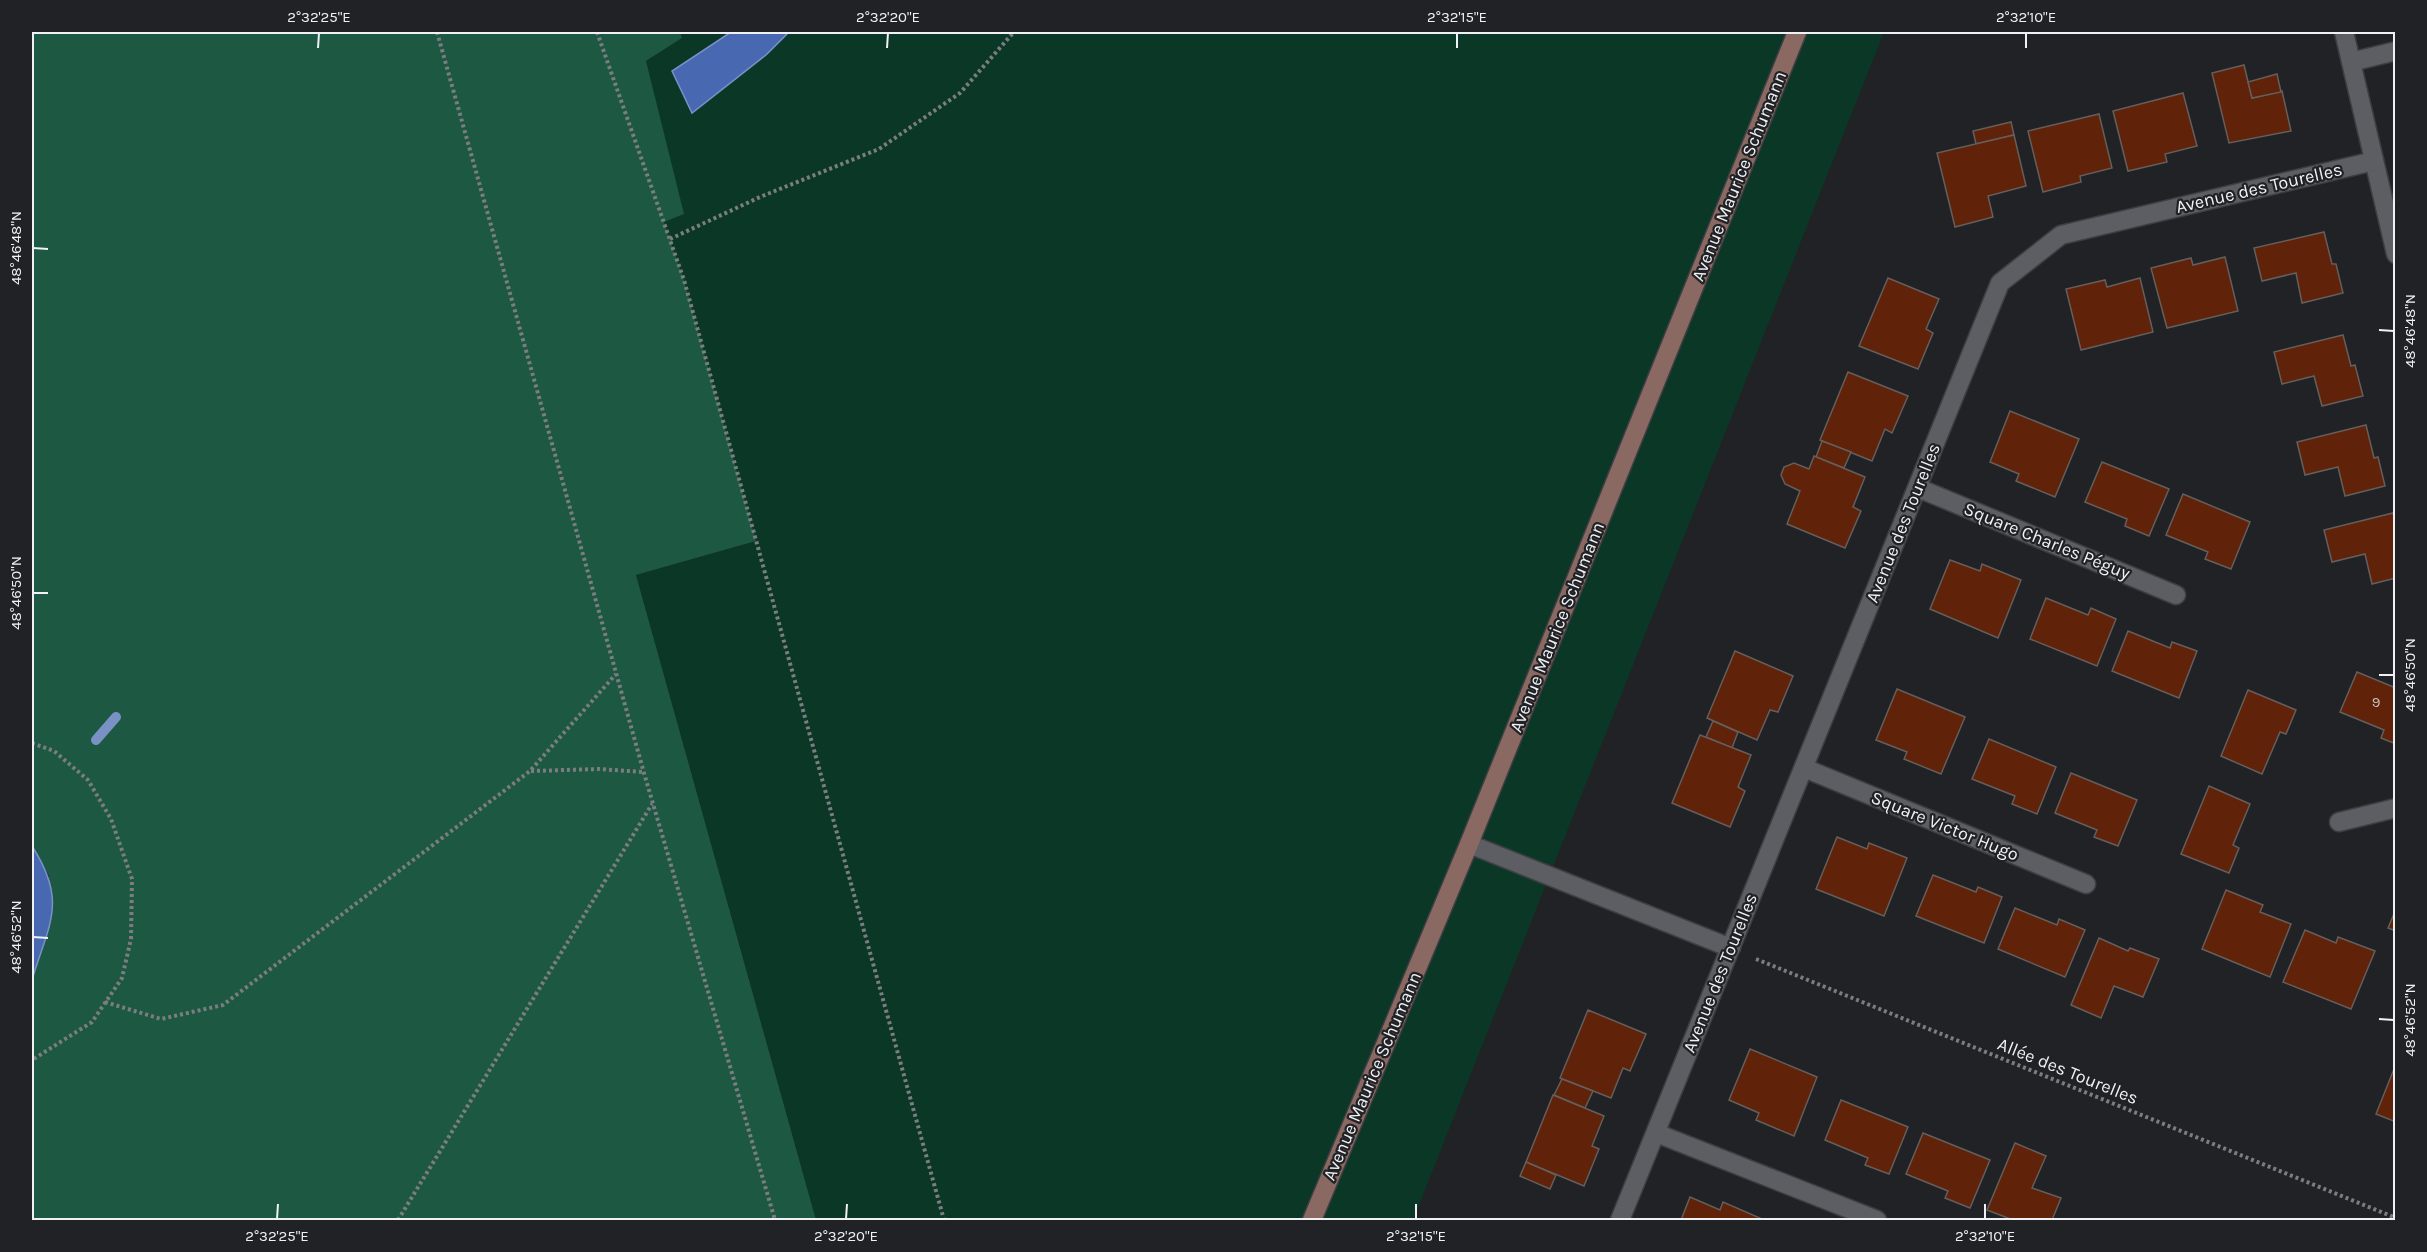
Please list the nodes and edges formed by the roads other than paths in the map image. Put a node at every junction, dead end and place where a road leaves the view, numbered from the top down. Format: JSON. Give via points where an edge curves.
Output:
{"nodes":[{"id":1,"x":1797,"y":32,"type":"edge"},
{"id":2,"x":2344,"y":32,"type":"edge"},
{"id":3,"x":2396,"y":51,"type":"edge"},
{"id":4,"x":2351,"y":62,"type":"junction"},
{"id":5,"x":2374,"y":161,"type":"junction"},
{"id":6,"x":2396,"y":254,"type":"edge"},
{"id":7,"x":1917,"y":488,"type":"junction"},
{"id":8,"x":2176,"y":595,"type":"dead end"},
{"id":9,"x":1804,"y":768,"type":"junction"},
{"id":10,"x":2396,"y":808,"type":"edge"},
{"id":11,"x":2339,"y":822,"type":"dead end"},
{"id":12,"x":1469,"y":844,"type":"junction"},
{"id":13,"x":2086,"y":884,"type":"dead end"},
{"id":14,"x":1731,"y":948,"type":"junction"},
{"id":15,"x":1656,"y":1133,"type":"junction"},
{"id":16,"x":1312,"y":1221,"type":"edge"},
{"id":17,"x":1620,"y":1221,"type":"edge"},
{"id":18,"x":1877,"y":1221,"type":"edge"}],
"edges":[{"from":1,"to":12,"type":"street","name":"Avenue Maurice Schumann"},
{"from":2,"to":4,"type":"street"},
{"from":3,"to":4,"type":"street"},
{"from":4,"to":5,"type":"street"},
{"from":5,"to":6,"type":"street"},
{"from":5,"to":7,"type":"street","name":"Avenue des Tourelles","via":[[2061,235],[2001,283]]},
{"from":7,"to":8,"type":"street","name":"Square Charles Péguy"},
{"from":7,"to":9,"type":"street","name":"Avenue des Tourelles"},
{"from":9,"to":13,"type":"street","name":"Square Victor Hugo"},
{"from":9,"to":14,"type":"street","name":"Avenue des Tourelles"},
{"from":10,"to":11,"type":"street"},
{"from":12,"to":14,"type":"street"},
{"from":12,"to":16,"type":"street","name":"Avenue Maurice Schumann"},
{"from":14,"to":15,"type":"street","name":"Avenue des Tourelles"},
{"from":15,"to":17,"type":"street","name":"Avenue des Tourelles"},
{"from":15,"to":18,"type":"street"}]}
